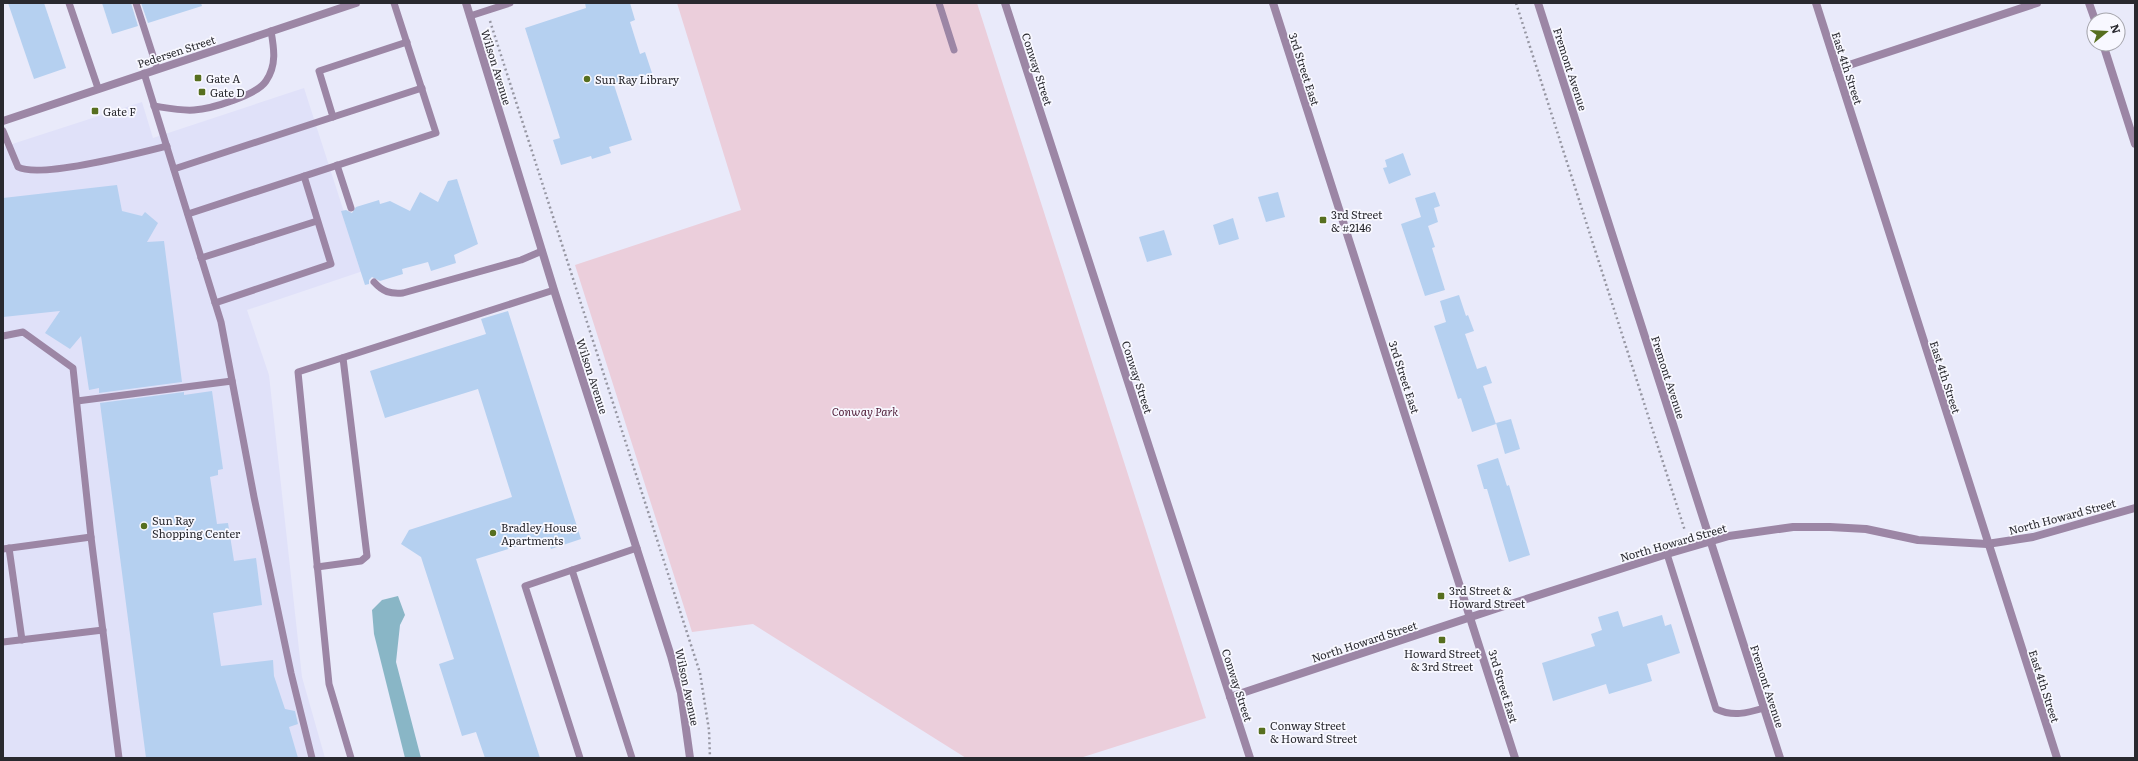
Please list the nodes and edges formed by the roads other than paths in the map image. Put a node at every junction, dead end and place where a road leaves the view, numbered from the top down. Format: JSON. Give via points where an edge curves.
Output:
{"nodes":[{"id":1,"x":69,"y":3,"type":"edge"},
{"id":2,"x":136,"y":3,"type":"edge"},
{"id":3,"x":356,"y":3,"type":"edge"},
{"id":4,"x":394,"y":3,"type":"edge"},
{"id":5,"x":466,"y":3,"type":"edge"},
{"id":6,"x":510,"y":3,"type":"edge"},
{"id":7,"x":939,"y":3,"type":"edge"},
{"id":8,"x":1005,"y":3,"type":"edge"},
{"id":9,"x":1273,"y":3,"type":"edge"},
{"id":10,"x":1538,"y":3,"type":"edge"},
{"id":11,"x":1816,"y":3,"type":"edge"},
{"id":12,"x":2036,"y":3,"type":"edge"},
{"id":13,"x":470,"y":16,"type":"junction"},
{"id":14,"x":271,"y":31,"type":"junction"},
{"id":15,"x":407,"y":42,"type":"junction"},
{"id":16,"x":954,"y":50,"type":"dead end"},
{"id":17,"x":2106,"y":52,"type":"edge"},
{"id":18,"x":157,"y":68,"type":"junction"},
{"id":19,"x":1837,"y":69,"type":"junction"},
{"id":20,"x":144,"y":73,"type":"junction"},
{"id":21,"x":98,"y":88,"type":"junction"},
{"id":22,"x":422,"y":88,"type":"junction"},
{"id":23,"x":154,"y":106,"type":"junction"},
{"id":24,"x":332,"y":118,"type":"junction"},
{"id":25,"x":4,"y":119,"type":"edge"},
{"id":26,"x":3,"y":131,"type":"edge"},
{"id":27,"x":2135,"y":144,"type":"edge"},
{"id":28,"x":167,"y":146,"type":"junction"},
{"id":29,"x":337,"y":165,"type":"junction"},
{"id":30,"x":174,"y":169,"type":"junction"},
{"id":31,"x":304,"y":176,"type":"junction"},
{"id":32,"x":351,"y":208,"type":"dead end"},
{"id":33,"x":188,"y":214,"type":"junction"},
{"id":34,"x":317,"y":221,"type":"junction"},
{"id":35,"x":542,"y":251,"type":"junction"},
{"id":36,"x":201,"y":258,"type":"junction"},
{"id":37,"x":374,"y":282,"type":"dead end"},
{"id":38,"x":554,"y":290,"type":"junction"},
{"id":39,"x":215,"y":303,"type":"junction"},
{"id":40,"x":3,"y":336,"type":"edge"},
{"id":41,"x":343,"y":358,"type":"junction"},
{"id":42,"x":232,"y":381,"type":"junction"},
{"id":43,"x":78,"y":402,"type":"junction"},
{"id":44,"x":2135,"y":508,"type":"edge"},
{"id":45,"x":91,"y":537,"type":"junction"},
{"id":46,"x":1710,"y":541,"type":"junction"},
{"id":47,"x":1987,"y":544,"type":"junction"},
{"id":48,"x":637,"y":548,"type":"junction"},
{"id":49,"x":6,"y":549,"type":"edge"},
{"id":50,"x":1667,"y":554,"type":"junction"},
{"id":51,"x":317,"y":567,"type":"junction"},
{"id":52,"x":572,"y":570,"type":"junction"},
{"id":53,"x":1471,"y":617,"type":"junction"},
{"id":54,"x":103,"y":630,"type":"junction"},
{"id":55,"x":22,"y":640,"type":"junction"},
{"id":56,"x":3,"y":642,"type":"edge"},
{"id":57,"x":1230,"y":697,"type":"junction"},
{"id":58,"x":1764,"y":708,"type":"junction"},
{"id":59,"x":119,"y":758,"type":"edge"},
{"id":60,"x":312,"y":758,"type":"edge"},
{"id":61,"x":351,"y":758,"type":"edge"},
{"id":62,"x":580,"y":758,"type":"edge"},
{"id":63,"x":632,"y":758,"type":"edge"},
{"id":64,"x":690,"y":758,"type":"edge"},
{"id":65,"x":1250,"y":758,"type":"edge"},
{"id":66,"x":1515,"y":758,"type":"edge"},
{"id":67,"x":1780,"y":758,"type":"edge"},
{"id":68,"x":2056,"y":758,"type":"edge"}],
"edges":[{"from":1,"to":21,"type":"lane"},
{"from":2,"to":18,"type":"lane"},
{"from":3,"to":14,"type":"street","name":"Pedersen Street"},
{"from":4,"to":15,"type":"lane"},
{"from":5,"to":13,"type":"street","name":"Wilson Avenue"},
{"from":6,"to":13,"type":"lane"},
{"from":7,"to":16,"type":"lane"},
{"from":8,"to":57,"type":"street","name":"Conway Street"},
{"from":9,"to":53,"type":"street","name":"3rd Street East"},
{"from":10,"to":46,"type":"street","name":"Fremont Avenue"},
{"from":11,"to":19,"type":"street","name":"East 4th Street"},
{"from":12,"to":19,"type":"street"},
{"from":13,"to":35,"type":"street","name":"Wilson Avenue"},
{"from":14,"to":18,"type":"street","name":"Pedersen Street"},
{"from":14,"to":23,"type":"lane","via":[[274,60],[266,81],[259,89],[203,109]]},
{"from":15,"to":22,"type":"lane"},
{"from":15,"to":24,"type":"lane","via":[[319,71]]},
{"from":17,"to":27,"type":"street"},
{"from":18,"to":20,"type":"street","name":"Pedersen Street"},
{"from":19,"to":47,"type":"street","name":"East 4th Street"},
{"from":20,"to":21,"type":"street","name":"Pedersen Street"},
{"from":20,"to":23,"type":"lane"},
{"from":21,"to":25,"type":"street","name":"Pedersen Street"},
{"from":22,"to":24,"type":"lane"},
{"from":22,"to":29,"type":"lane","via":[[436,133]]},
{"from":23,"to":28,"type":"lane"},
{"from":24,"to":30,"type":"lane"},
{"from":26,"to":28,"type":"lane","via":[[18,167],[31,171],[104,162]]},
{"from":28,"to":30,"type":"lane"},
{"from":29,"to":31,"type":"lane"},
{"from":29,"to":32,"type":"lane"},
{"from":30,"to":33,"type":"lane"},
{"from":31,"to":33,"type":"lane"},
{"from":31,"to":34,"type":"lane"},
{"from":33,"to":36,"type":"lane"},
{"from":34,"to":36,"type":"lane"},
{"from":34,"to":39,"type":"lane","via":[[331,264]]},
{"from":35,"to":37,"type":"lane","via":[[521,260],[403,293],[392,294],[381,290]]},
{"from":35,"to":38,"type":"street","name":"Wilson Avenue"},
{"from":36,"to":39,"type":"lane"},
{"from":38,"to":41,"type":"lane"},
{"from":38,"to":48,"type":"street","name":"Wilson Avenue"},
{"from":39,"to":42,"type":"lane"},
{"from":40,"to":43,"type":"lane","via":[[23,332],[73,368]]},
{"from":41,"to":51,"type":"lane","via":[[298,372]]},
{"from":41,"to":51,"type":"lane","via":[[367,556],[361,561]]},
{"from":42,"to":43,"type":"lane"},
{"from":42,"to":60,"type":"lane","via":[[291,673]]},
{"from":43,"to":45,"type":"lane"},
{"from":44,"to":47,"type":"street","name":"North Howard Street","via":[[2040,535]]},
{"from":45,"to":49,"type":"lane"},
{"from":45,"to":54,"type":"lane"},
{"from":46,"to":47,"type":"street","name":"North Howard Street","via":[[1754,532],[1830,527],[1866,529],[1918,540]]},
{"from":46,"to":50,"type":"street","name":"North Howard Street"},
{"from":46,"to":58,"type":"street","name":"Fremont Avenue"},
{"from":47,"to":68,"type":"street","name":"East 4th Street"},
{"from":48,"to":52,"type":"lane"},
{"from":48,"to":64,"type":"street","name":"Wilson Avenue","via":[[681,693]]},
{"from":49,"to":55,"type":"lane"},
{"from":50,"to":53,"type":"street","name":"North Howard Street"},
{"from":50,"to":58,"type":"lane","via":[[1716,710],[1726,714],[1743,714]]},
{"from":51,"to":61,"type":"lane","via":[[329,684]]},
{"from":52,"to":62,"type":"lane","via":[[525,586]]},
{"from":52,"to":63,"type":"lane"},
{"from":53,"to":57,"type":"street","name":"North Howard Street"},
{"from":53,"to":66,"type":"street","name":"3rd Street East"},
{"from":54,"to":55,"type":"lane"},
{"from":54,"to":59,"type":"lane"},
{"from":55,"to":56,"type":"lane"},
{"from":57,"to":65,"type":"street","name":"Conway Street"},
{"from":58,"to":67,"type":"street","name":"Fremont Avenue"}]}
